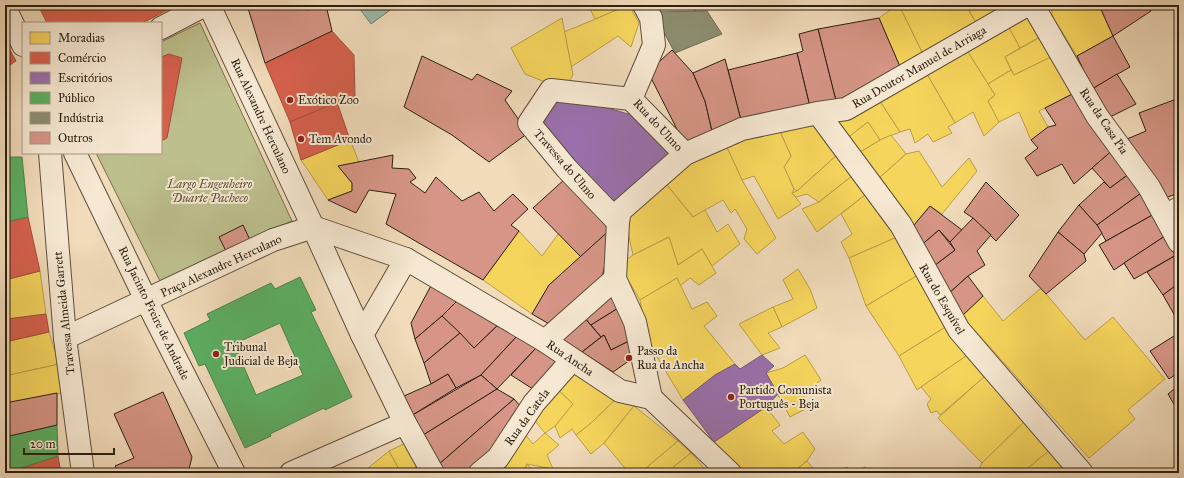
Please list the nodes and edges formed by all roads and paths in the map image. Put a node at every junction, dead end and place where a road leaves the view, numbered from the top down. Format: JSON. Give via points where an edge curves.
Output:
{"nodes":[{"id":1,"x":205,"y":5,"type":"edge"},
{"id":2,"x":209,"y":5,"type":"edge"},
{"id":3,"x":644,"y":5,"type":"edge"},
{"id":4,"x":1026,"y":5,"type":"edge"},
{"id":5,"x":5,"y":8,"type":"edge"},
{"id":6,"x":162,"y":27,"type":"edge"},
{"id":7,"x":22,"y":43,"type":"edge"},
{"id":8,"x":631,"y":99,"type":"junction"},
{"id":9,"x":818,"y":113,"type":"junction"},
{"id":10,"x":50,"y":154,"type":"edge"},
{"id":11,"x":75,"y":154,"type":"edge"},
{"id":12,"x":685,"y":154,"type":"junction"},
{"id":13,"x":1171,"y":210,"type":"edge"},
{"id":14,"x":618,"y":222,"type":"junction"},
{"id":15,"x":313,"y":227,"type":"junction"},
{"id":16,"x":1179,"y":242,"type":"edge"},
{"id":17,"x":406,"y":259,"type":"junction"},
{"id":18,"x":616,"y":279,"type":"junction"},
{"id":19,"x":146,"y":300,"type":"junction"},
{"id":20,"x":362,"y":335,"type":"junction"},
{"id":21,"x":65,"y":338,"type":"junction"},
{"id":22,"x":545,"y":341,"type":"junction"},
{"id":23,"x":572,"y":360,"type":"junction"},
{"id":24,"x":650,"y":398,"type":"junction"},
{"id":25,"x":405,"y":423,"type":"junction"},
{"id":26,"x":727,"y":470,"type":"edge"},
{"id":27,"x":83,"y":473,"type":"edge"},
{"id":28,"x":234,"y":473,"type":"edge"},
{"id":29,"x":291,"y":473,"type":"edge"},
{"id":30,"x":433,"y":473,"type":"edge"},
{"id":31,"x":480,"y":473,"type":"edge"},
{"id":32,"x":1082,"y":473,"type":"edge"}],
"edges":[{"from":1,"to":6,"type":"street"},
{"from":2,"to":15,"type":"street","name":"Rua Alexandre Herculano"},
{"from":3,"to":8,"type":"street","name":"Rua do Ulmo","via":[[651,18],[654,45]]},
{"from":4,"to":9,"type":"street","name":"Rua Doutor Manuel de Arriaga","via":[[846,108]]},
{"from":4,"to":13,"type":"street","name":"Rua da Casa Pia","via":[[1035,9],[1097,116],[1149,187]]},
{"from":5,"to":7,"type":"street"},
{"from":8,"to":12,"type":"street","name":"Rua do Ulmo"},
{"from":8,"to":14,"type":"street","name":"Travessa do Ulmo","via":[[551,90],[529,123],[567,169]]},
{"from":9,"to":12,"type":"street","name":"Rua Doutor Manuel de Arriaga","via":[[742,129]]},
{"from":9,"to":32,"type":"street","name":"Rua do Esquível","via":[[901,225],[959,330]]},
{"from":10,"to":21,"type":"street","name":"Travessa Almeida Garrett"},
{"from":11,"to":19,"type":"street","name":"Rua Jacinto Freire de Andrade"},
{"from":12,"to":14,"type":"street","name":"Rua Doutor Manuel de Arriaga","via":[[620,212]]},
{"from":13,"to":16,"type":"street","name":"Rua da Casa Pia"},
{"from":14,"to":18,"type":"street","name":"Rua Doutor Manuel de Arriaga"},
{"from":15,"to":17,"type":"street"},
{"from":15,"to":19,"type":"street","name":"Praça Alexandre Herculano","via":[[273,240]]},
{"from":15,"to":20,"type":"street","name":"Rua Alexandre Herculano"},
{"from":17,"to":20,"type":"street"},
{"from":17,"to":22,"type":"street","name":"Rua Ancha"},
{"from":18,"to":22,"type":"street"},
{"from":18,"to":24,"type":"street","name":"Rua Doutor Manuel de Arriaga","via":[[635,322]]},
{"from":19,"to":21,"type":"street","name":"Praça Alexandre Herculano"},
{"from":19,"to":28,"type":"street","name":"Rua Jacinto Freire de Andrade"},
{"from":20,"to":25,"type":"street","name":"Rua Alexandre Herculano"},
{"from":21,"to":27,"type":"street","name":"Travessa Almeida Garrett"},
{"from":22,"to":23,"type":"street","name":"Rua Ancha"},
{"from":23,"to":24,"type":"street","name":"Rua Ancha","via":[[620,391]]},
{"from":23,"to":31,"type":"street","name":"Rua da Catela","via":[[534,403],[498,458]]},
{"from":24,"to":26,"type":"street"},
{"from":25,"to":29,"type":"street"},
{"from":25,"to":30,"type":"street","name":"Rua Alexandre Herculano"}]}
